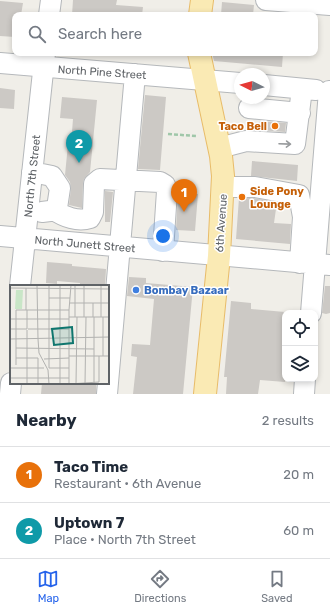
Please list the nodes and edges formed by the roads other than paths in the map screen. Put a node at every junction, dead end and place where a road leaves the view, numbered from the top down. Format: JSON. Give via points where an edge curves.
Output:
{"nodes":[{"id":1,"x":51,"y":0,"type":"edge"},
{"id":2,"x":202,"y":0,"type":"edge"},
{"id":3,"x":266,"y":0,"type":"edge"},
{"id":4,"x":310,"y":2,"type":"edge"},
{"id":5,"x":330,"y":6,"type":"edge"},
{"id":6,"x":49,"y":12,"type":"edge"},
{"id":7,"x":200,"y":12,"type":"edge"},
{"id":8,"x":199,"y":56,"type":"edge"},
{"id":9,"x":44,"y":60,"type":"edge"},
{"id":10,"x":0,"y":63,"type":"edge"},
{"id":11,"x":134,"y":74,"type":"junction"},
{"id":12,"x":203,"y":80,"type":"junction"},
{"id":13,"x":234,"y":83,"type":"edge"},
{"id":14,"x":270,"y":86,"type":"edge"},
{"id":15,"x":302,"y":89,"type":"junction"},
{"id":16,"x":329,"y":91,"type":"edge"},
{"id":17,"x":249,"y":104,"type":"edge"},
{"id":18,"x":255,"y":104,"type":"edge"},
{"id":19,"x":300,"y":112,"type":"junction"},
{"id":20,"x":246,"y":141,"type":"junction"},
{"id":21,"x":219,"y":148,"type":"junction"},
{"id":22,"x":32,"y":172,"type":"junction"},
{"id":23,"x":126,"y":180,"type":"junction"},
{"id":24,"x":223,"y":187,"type":"junction"},
{"id":25,"x":54,"y":210,"type":"junction"},
{"id":26,"x":28,"y":211,"type":"junction"},
{"id":27,"x":0,"y":236,"type":"edge"},
{"id":28,"x":25,"y":238,"type":"junction"},
{"id":29,"x":120,"y":247,"type":"junction"},
{"id":30,"x":163,"y":250,"type":"junction"},
{"id":31,"x":218,"y":256,"type":"junction"},
{"id":32,"x":315,"y":264,"type":"edge"},
{"id":33,"x":20,"y":285,"type":"edge"},
{"id":34,"x":311,"y":310,"type":"edge"},
{"id":35,"x":109,"y":371,"type":"edge"},
{"id":36,"x":305,"y":382,"type":"edge"},
{"id":37,"x":11,"y":384,"type":"edge"},
{"id":38,"x":108,"y":384,"type":"edge"},
{"id":39,"x":10,"y":394,"type":"edge"},
{"id":40,"x":107,"y":394,"type":"edge"},
{"id":41,"x":205,"y":394,"type":"edge"},
{"id":42,"x":304,"y":394,"type":"edge"}],
"edges":[{"from":1,"to":6,"type":"street"},
{"from":2,"to":7,"type":"main road"},
{"from":3,"to":4,"type":"street"},
{"from":4,"to":5,"type":"street"},
{"from":8,"to":12,"type":"main road","name":"6th Avenue"},
{"from":9,"to":10,"type":"street","name":"North Pine Street"},
{"from":9,"to":11,"type":"street","name":"North Pine Street"},
{"from":9,"to":22,"type":"street","name":"North 7th Street"},
{"from":11,"to":12,"type":"street","name":"North Pine Street"},
{"from":11,"to":23,"type":"street"},
{"from":12,"to":13,"type":"street","name":"North Pine Street"},
{"from":12,"to":21,"type":"main road","name":"6th Avenue"},
{"from":14,"to":15,"type":"street"},
{"from":15,"to":16,"type":"street"},
{"from":15,"to":19,"type":"street"},
{"from":16,"to":32,"type":"street"},
{"from":17,"to":20,"type":"street"},
{"from":18,"to":19,"type":"street"},
{"from":20,"to":19,"type":"street","one_way":true,"via":[[295,144]]},
{"from":20,"to":21,"type":"street"},
{"from":21,"to":24,"type":"main road","name":"6th Avenue"},
{"from":22,"to":25,"type":"street","via":[[47,174],[55,178],[59,184],[58,204]]},
{"from":22,"to":26,"type":"street","name":"North 7th Street"},
{"from":23,"to":25,"type":"street","via":[[100,179],[95,182],[93,212],[88,219],[66,217]]},
{"from":23,"to":29,"type":"street"},
{"from":23,"to":30,"type":"street","via":[[160,182],[166,185]]},
{"from":24,"to":31,"type":"main road","name":"6th Avenue"},
{"from":24,"to":32,"type":"street","via":[[256,187],[299,195]]},
{"from":25,"to":26,"type":"street"},
{"from":26,"to":28,"type":"street","name":"North 7th Street"},
{"from":27,"to":28,"type":"street","name":"North Junett Street"},
{"from":28,"to":29,"type":"street","name":"North Junett Street"},
{"from":28,"to":33,"type":"street","name":"North 7th Street"},
{"from":29,"to":30,"type":"street","name":"North Junett Street"},
{"from":29,"to":35,"type":"street"},
{"from":30,"to":31,"type":"street","name":"North Junett Street"},
{"from":31,"to":32,"type":"street","name":"North Junett Street"},
{"from":31,"to":41,"type":"main road","name":"6th Avenue"},
{"from":32,"to":34,"type":"street"},
{"from":36,"to":42,"type":"street"},
{"from":37,"to":39,"type":"street"},
{"from":38,"to":40,"type":"street"}]}
